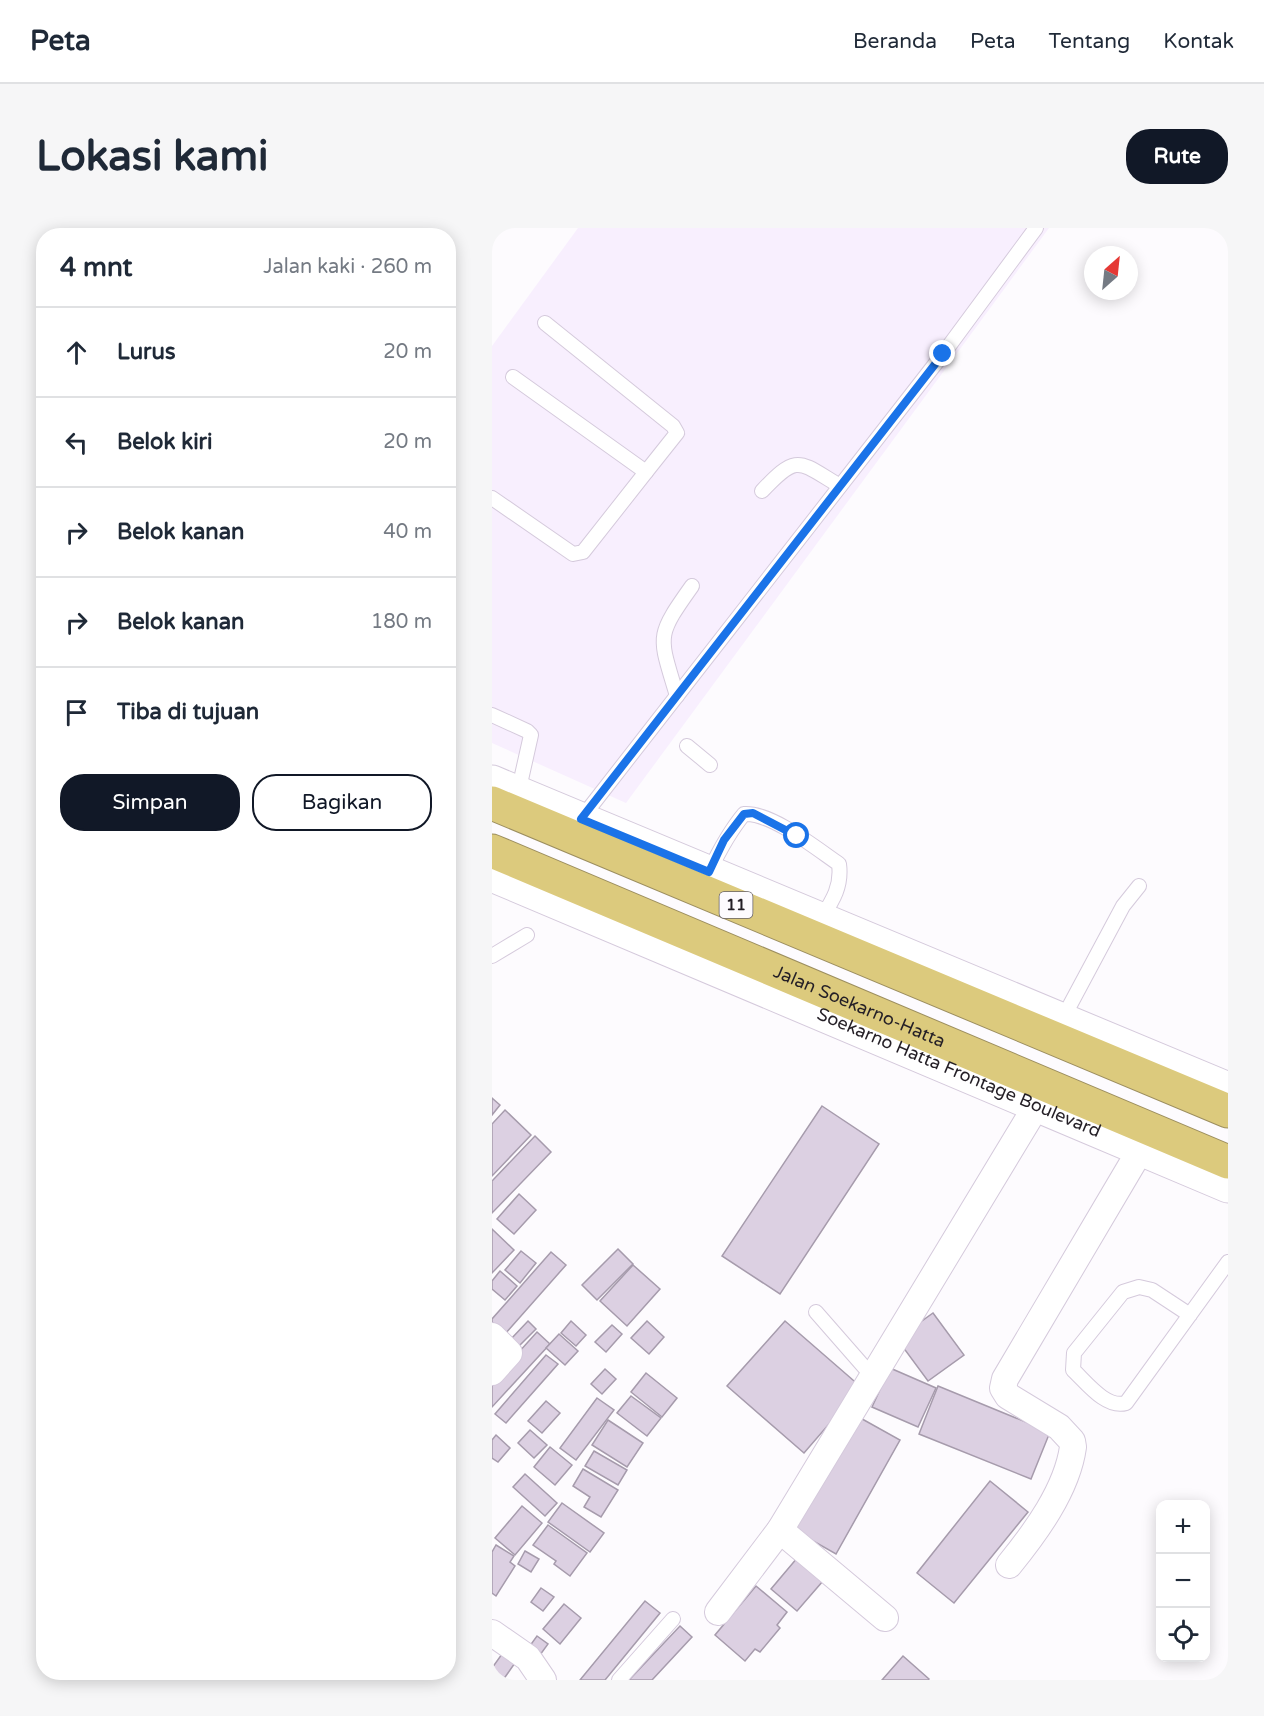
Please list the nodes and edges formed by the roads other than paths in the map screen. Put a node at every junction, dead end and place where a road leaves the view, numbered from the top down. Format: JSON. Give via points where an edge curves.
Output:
{"nodes":[{"id":1,"x":1036,"y":228,"type":"edge"},
{"id":2,"x":545,"y":324,"type":"dead end"},
{"id":3,"x":513,"y":377,"type":"dead end"},
{"id":4,"x":646,"y":472,"type":"junction"},
{"id":5,"x":840,"y":486,"type":"junction"},
{"id":6,"x":762,"y":491,"type":"dead end"},
{"id":7,"x":492,"y":498,"type":"edge"},
{"id":8,"x":692,"y":586,"type":"dead end"},
{"id":9,"x":677,"y":696,"type":"junction"},
{"id":10,"x":492,"y":715,"type":"edge"},
{"id":11,"x":687,"y":746,"type":"dead end"},
{"id":12,"x":710,"y":765,"type":"dead end"},
{"id":13,"x":503,"y":797,"type":"edge"},
{"id":14,"x":581,"y":819,"type":"junction"},
{"id":15,"x":606,"y":850,"type":"junction"},
{"id":16,"x":495,"y":860,"type":"edge"},
{"id":17,"x":709,"y":872,"type":"junction"},
{"id":18,"x":1138,"y":886,"type":"dead end"},
{"id":19,"x":580,"y":889,"type":"junction"},
{"id":20,"x":821,"y":919,"type":"junction"},
{"id":21,"x":527,"y":935,"type":"dead end"},
{"id":22,"x":492,"y":956,"type":"edge"},
{"id":23,"x":1006,"y":996,"type":"junction"},
{"id":24,"x":961,"y":999,"type":"junction"},
{"id":25,"x":1062,"y":1020,"type":"junction"},
{"id":26,"x":951,"y":1044,"type":"junction"},
{"id":27,"x":977,"y":1080,"type":"junction"},
{"id":28,"x":1228,"y":1089,"type":"edge"},
{"id":29,"x":1037,"y":1105,"type":"junction"},
{"id":30,"x":1228,"y":1111,"type":"edge"},
{"id":31,"x":1141,"y":1149,"type":"junction"},
{"id":32,"x":1228,"y":1162,"type":"edge"},
{"id":33,"x":1228,"y":1186,"type":"edge"},
{"id":34,"x":1228,"y":1262,"type":"edge"},
{"id":35,"x":816,"y":1312,"type":"dead end"},
{"id":36,"x":1190,"y":1315,"type":"junction"},
{"id":37,"x":492,"y":1336,"type":"edge"},
{"id":38,"x":492,"y":1372,"type":"edge"},
{"id":39,"x":872,"y":1376,"type":"junction"},
{"id":40,"x":780,"y":1530,"type":"junction"},
{"id":41,"x":1008,"y":1565,"type":"dead end"},
{"id":42,"x":718,"y":1612,"type":"dead end"},
{"id":43,"x":885,"y":1618,"type":"dead end"},
{"id":44,"x":673,"y":1619,"type":"dead end"},
{"id":45,"x":492,"y":1633,"type":"edge"},
{"id":46,"x":543,"y":1680,"type":"edge"},
{"id":47,"x":619,"y":1680,"type":"edge"}],
"edges":[{"from":1,"to":5,"type":"lane"},
{"from":2,"to":4,"type":"lane","via":[[673,426],[677,433]]},
{"from":3,"to":4,"type":"lane"},
{"from":4,"to":7,"type":"lane","via":[[583,552],[573,554]]},
{"from":5,"to":6,"type":"lane","via":[[795,464],[785,467]]},
{"from":5,"to":9,"type":"lane"},
{"from":8,"to":9,"type":"lane","via":[[666,622],[662,636]]},
{"from":9,"to":14,"type":"lane"},
{"from":10,"to":13,"type":"lane","via":[[531,735]]},
{"from":11,"to":12,"type":"lane"},
{"from":13,"to":14,"type":"main road"},
{"from":13,"to":15,"type":"highway","number":"11"},
{"from":13,"to":16,"type":"highway","via":[[516,822],[516,835],[510,847]]},
{"from":14,"to":17,"type":"main road"},
{"from":15,"to":19,"type":"highway","via":[[585,864]]},
{"from":15,"to":24,"type":"highway","number":"11"},
{"from":16,"to":19,"type":"highway","name":"Jalan Soekarno-Hatta","number":"11"},
{"from":16,"to":27,"type":"main road","name":"Soekarno Hatta Frontage Boulevard"},
{"from":17,"to":20,"type":"main road"},
{"from":17,"to":20,"type":"lane","via":[[724,840],[744,814],[753,813],[839,864],[837,893]]},
{"from":18,"to":25,"type":"lane","via":[[1123,906]]},
{"from":19,"to":26,"type":"highway","name":"Jalan Soekarno-Hatta","number":"11"},
{"from":20,"to":23,"type":"main road"},
{"from":21,"to":22,"type":"lane"},
{"from":23,"to":24,"type":"highway"},
{"from":23,"to":25,"type":"main road"},
{"from":24,"to":30,"type":"highway","number":"11"},
{"from":25,"to":28,"type":"main road"},
{"from":26,"to":27,"type":"highway"},
{"from":26,"to":32,"type":"highway","name":"Jalan Soekarno-Hatta","number":"11"},
{"from":27,"to":29,"type":"main road","name":"Soekarno Hatta Frontage Boulevard"},
{"from":29,"to":31,"type":"main road","name":"Soekarno Hatta Frontage Boulevard"},
{"from":29,"to":39,"type":"street"},
{"from":31,"to":33,"type":"main road","name":"Soekarno Hatta Frontage Boulevard"},
{"from":31,"to":41,"type":"street","via":[[1005,1379],[1003,1388],[1008,1396],[1059,1426],[1068,1434],[1073,1447],[1054,1500],[1039,1527]]},
{"from":34,"to":36,"type":"lane"},
{"from":35,"to":39,"type":"lane"},
{"from":36,"to":36,"type":"lane","via":[[1126,1403],[1110,1403],[1073,1370],[1074,1353],[1123,1292],[1139,1287],[1152,1290]]},
{"from":37,"to":38,"type":"street","via":[[509,1353]]},
{"from":39,"to":40,"type":"street"},
{"from":40,"to":42,"type":"street"},
{"from":40,"to":43,"type":"street"},
{"from":44,"to":47,"type":"lane"},
{"from":45,"to":46,"type":"street","via":[[528,1658]]}]}
